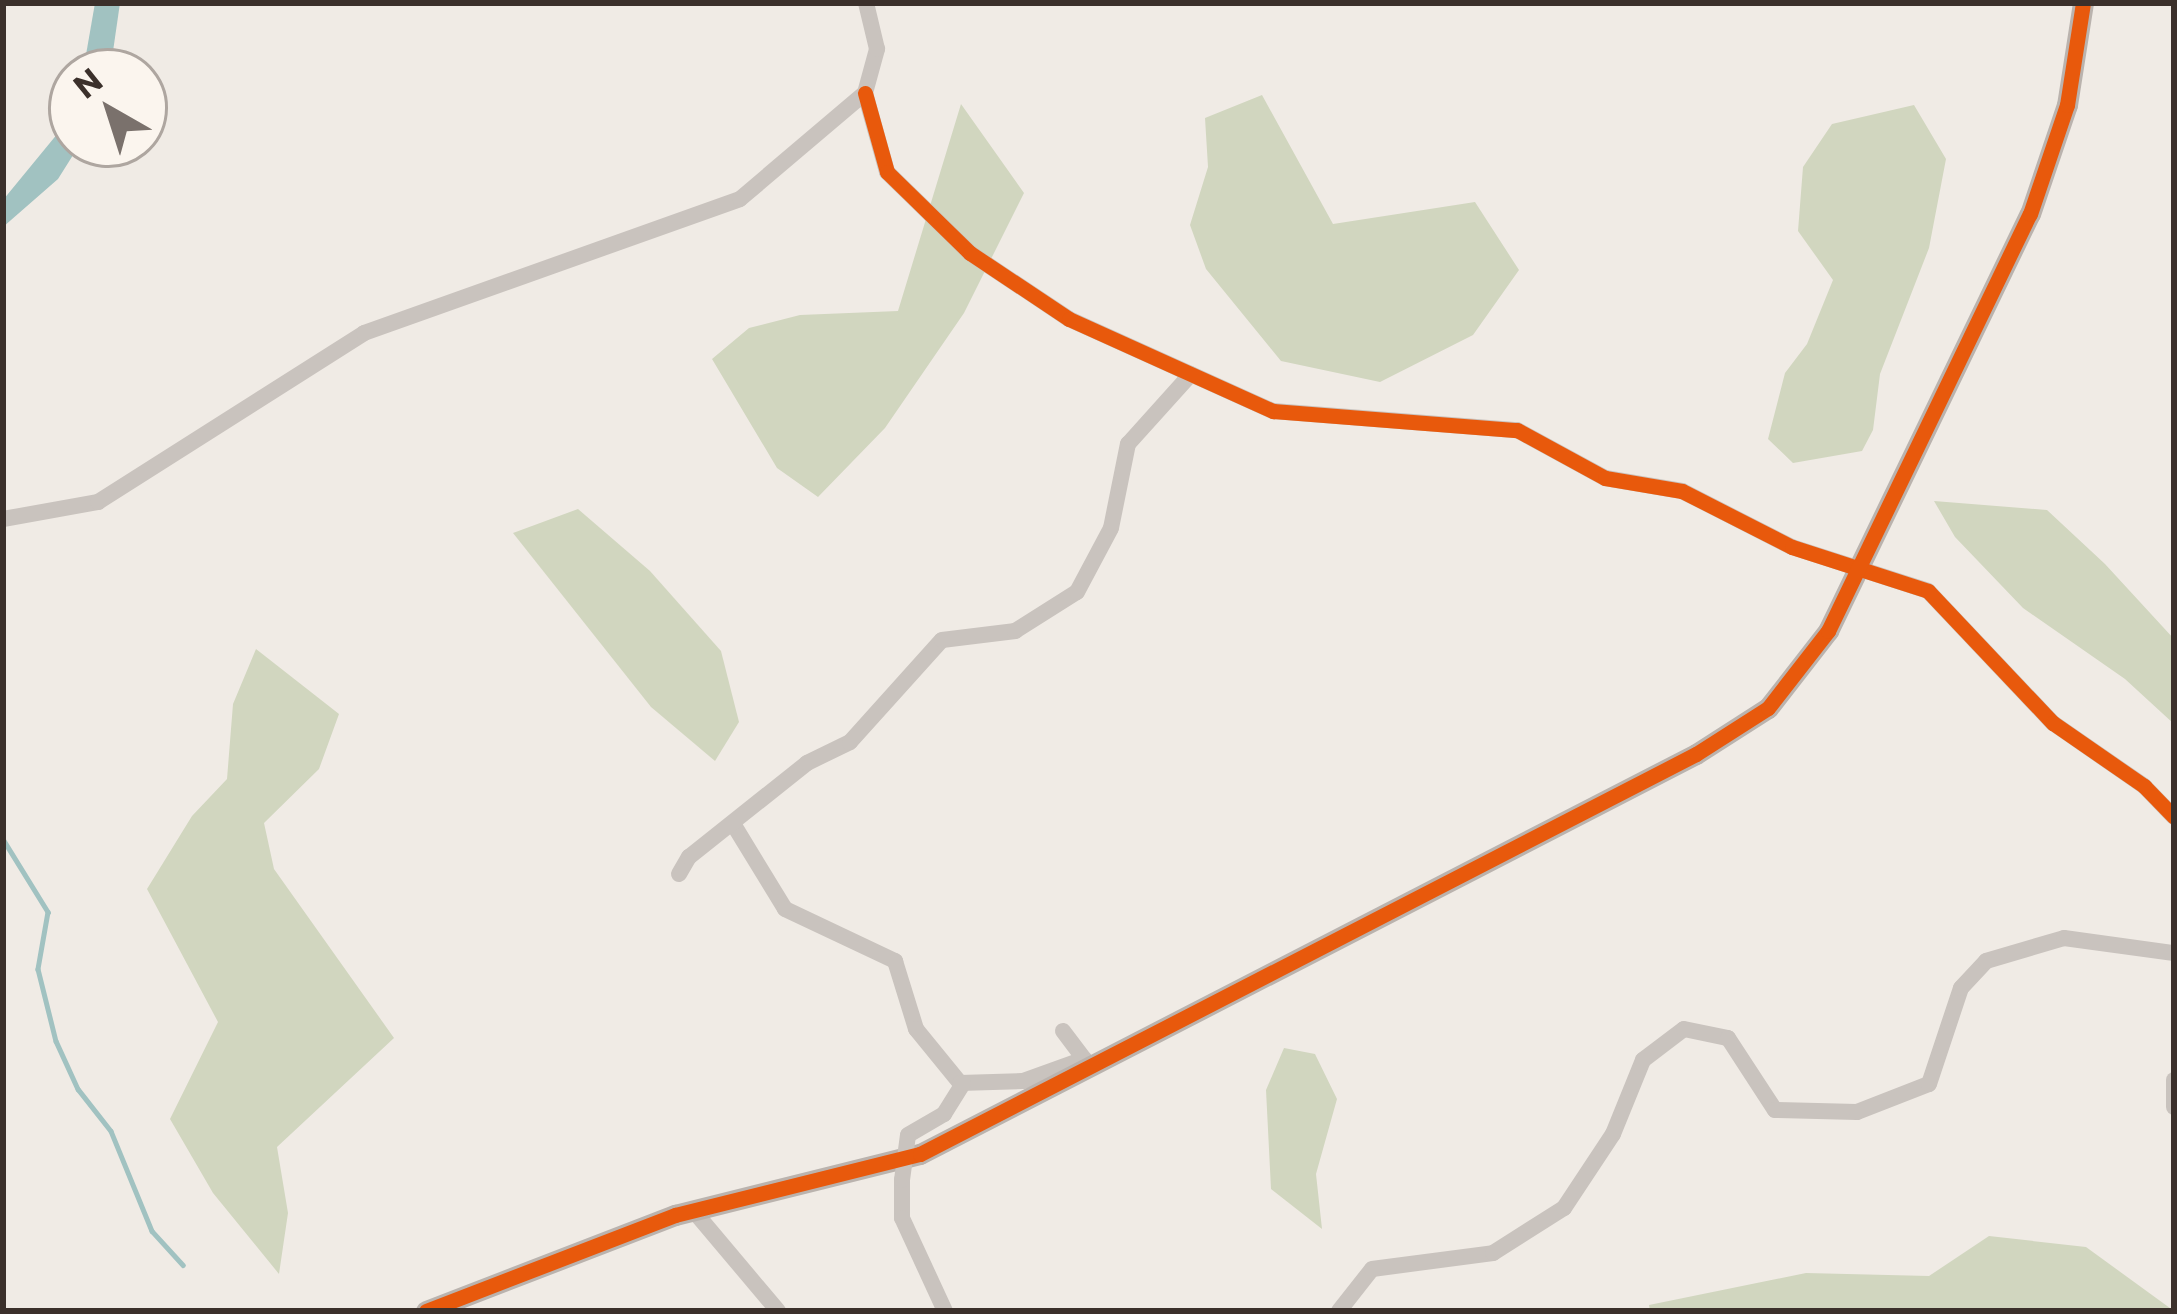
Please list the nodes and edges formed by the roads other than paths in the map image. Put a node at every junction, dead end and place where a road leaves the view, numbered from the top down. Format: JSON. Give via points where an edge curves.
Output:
{"nodes":[{"id":1,"x":866,"y":3,"type":"edge"},
{"id":2,"x":2083,"y":3,"type":"edge"},
{"id":3,"x":865,"y":93,"type":"junction"},
{"id":4,"x":1191,"y":374,"type":"junction"},
{"id":5,"x":3,"y":519,"type":"edge"},
{"id":6,"x":1859,"y":567,"type":"junction"},
{"id":7,"x":2174,"y":817,"type":"edge"},
{"id":8,"x":735,"y":827,"type":"junction"},
{"id":9,"x":679,"y":874,"type":"dead end"},
{"id":10,"x":2174,"y":953,"type":"edge"},
{"id":11,"x":1063,"y":1031,"type":"dead end"},
{"id":12,"x":1087,"y":1064,"type":"junction"},
{"id":13,"x":2174,"y":1080,"type":"edge"},
{"id":14,"x":963,"y":1084,"type":"junction"},
{"id":15,"x":2174,"y":1107,"type":"edge"},
{"id":16,"x":693,"y":1210,"type":"junction"},
{"id":17,"x":426,"y":1311,"type":"edge"},
{"id":18,"x":778,"y":1311,"type":"edge"},
{"id":19,"x":945,"y":1311,"type":"edge"},
{"id":20,"x":1339,"y":1311,"type":"edge"}],
"edges":[{"from":1,"to":3,"type":"street","via":[[877,49]]},
{"from":2,"to":6,"type":"street","via":[[2071,88],[2037,196]]},
{"from":3,"to":4,"type":"street","via":[[887,172],[970,253],[1069,319]]},
{"from":3,"to":5,"type":"street","via":[[779,170],[717,210],[364,333],[98,502]]},
{"from":4,"to":6,"type":"street","via":[[1300,416],[1517,430],[1605,478],[1682,491],[1772,538]]},
{"from":4,"to":8,"type":"street","via":[[1128,444],[1111,528],[1077,592],[1015,632],[942,640],[850,742],[807,763]]},
{"from":6,"to":7,"type":"street","via":[[1941,601],[2053,723],[2144,786]]},
{"from":6,"to":12,"type":"street","via":[[1805,670],[1738,730]]},
{"from":8,"to":9,"type":"street","via":[[689,857]]},
{"from":8,"to":14,"type":"street","via":[[785,909],[896,961],[919,1036]]},
{"from":10,"to":20,"type":"street","via":[[2064,938],[1996,956],[1961,988],[1929,1084],[1857,1112],[1775,1110],[1736,1045],[1684,1028],[1643,1060],[1612,1134],[1564,1208],[1493,1253],[1372,1269]]},
{"from":11,"to":12,"type":"street"},
{"from":12,"to":14,"type":"street","via":[[1023,1081]]},
{"from":12,"to":16,"type":"street","via":[[896,1163]]},
{"from":13,"to":15,"type":"street"},
{"from":14,"to":19,"type":"street","bridge":true,"via":[[944,1114],[908,1136],[902,1180],[902,1218]]},
{"from":16,"to":17,"type":"street"},
{"from":16,"to":18,"type":"street"}]}
